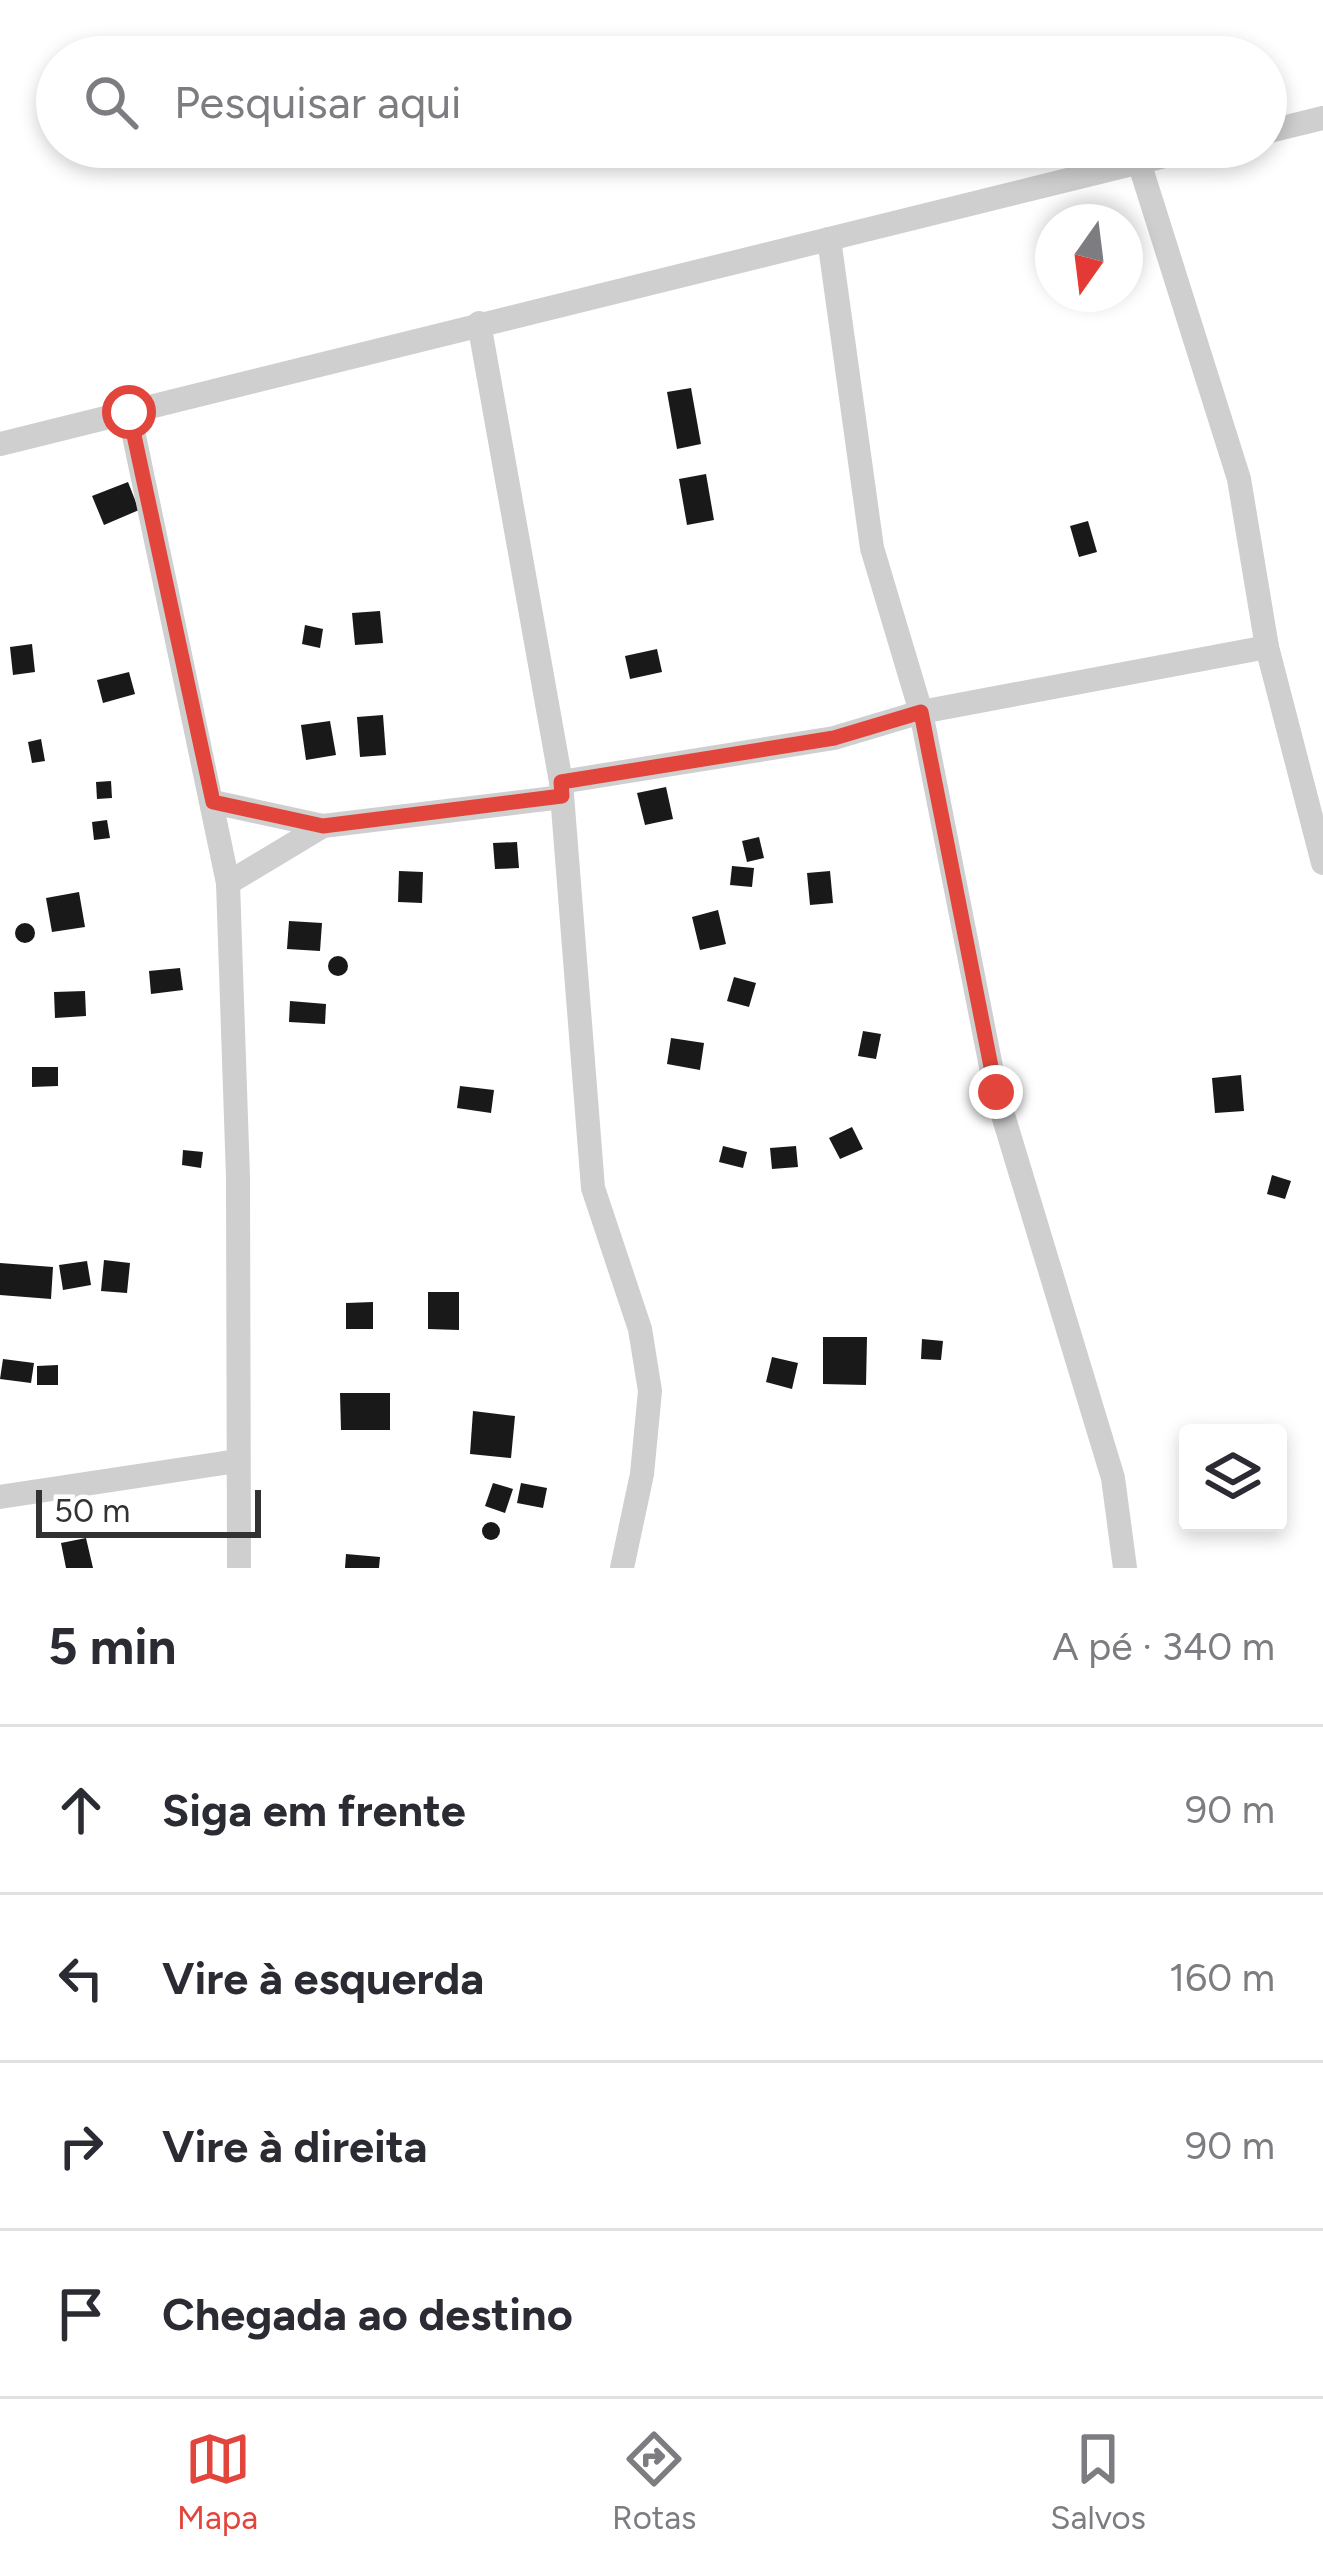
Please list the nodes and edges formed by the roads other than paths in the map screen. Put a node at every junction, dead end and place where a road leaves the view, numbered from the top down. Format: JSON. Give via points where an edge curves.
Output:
{"nodes":[{"id":1,"x":1323,"y":118,"type":"edge"},
{"id":2,"x":1287,"y":126,"type":"edge"},
{"id":3,"x":1115,"y":168,"type":"edge"},
{"id":4,"x":1141,"y":168,"type":"edge"},
{"id":5,"x":829,"y":239,"type":"junction"},
{"id":6,"x":479,"y":322,"type":"junction"},
{"id":7,"x":129,"y":412,"type":"junction"},
{"id":8,"x":0,"y":444,"type":"edge"},
{"id":9,"x":1268,"y":647,"type":"junction"},
{"id":10,"x":921,"y":712,"type":"junction"},
{"id":11,"x":561,"y":789,"type":"junction"},
{"id":12,"x":213,"y":802,"type":"junction"},
{"id":13,"x":323,"y":826,"type":"junction"},
{"id":14,"x":1323,"y":863,"type":"edge"},
{"id":15,"x":229,"y":883,"type":"junction"},
{"id":16,"x":237,"y":1460,"type":"junction"},
{"id":17,"x":0,"y":1497,"type":"edge"},
{"id":18,"x":239,"y":1568,"type":"edge"},
{"id":19,"x":622,"y":1568,"type":"edge"},
{"id":20,"x":1125,"y":1568,"type":"edge"}],
"edges":[{"from":1,"to":2,"type":"street"},
{"from":3,"to":5,"type":"street"},
{"from":4,"to":9,"type":"street","via":[[1238,479]]},
{"from":5,"to":6,"type":"street"},
{"from":5,"to":10,"type":"street","via":[[872,548]]},
{"from":6,"to":7,"type":"street"},
{"from":6,"to":11,"type":"street"},
{"from":7,"to":8,"type":"street"},
{"from":7,"to":12,"type":"street"},
{"from":9,"to":10,"type":"street"},
{"from":9,"to":14,"type":"street"},
{"from":10,"to":11,"type":"street","via":[[834,738]]},
{"from":10,"to":20,"type":"street","via":[[996,1092],[1113,1478]]},
{"from":11,"to":13,"type":"street"},
{"from":11,"to":19,"type":"street","via":[[592,1188],[640,1329],[650,1391]]},
{"from":12,"to":13,"type":"street"},
{"from":12,"to":15,"type":"street"},
{"from":13,"to":15,"type":"street"},
{"from":15,"to":16,"type":"street"},
{"from":16,"to":17,"type":"street"},
{"from":16,"to":18,"type":"street"}]}
